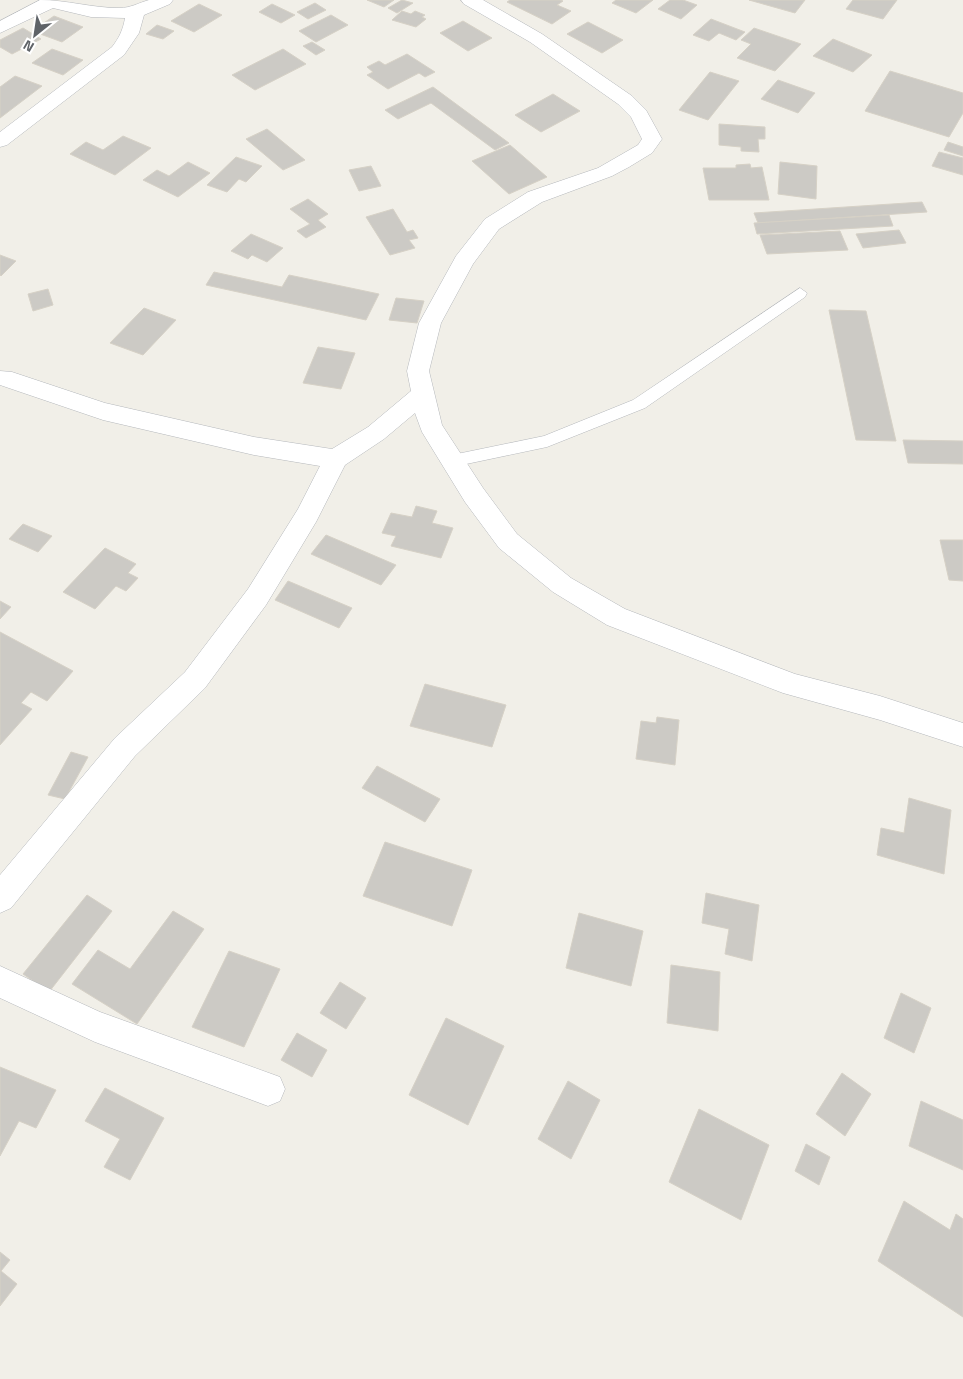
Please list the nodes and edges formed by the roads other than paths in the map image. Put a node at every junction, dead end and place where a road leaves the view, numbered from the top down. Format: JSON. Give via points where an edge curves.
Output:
{"nodes":[{"id":1,"x":164,"y":0,"type":"edge"},
{"id":2,"x":470,"y":0,"type":"edge"},
{"id":3,"x":50,"y":1,"type":"edge"},
{"id":4,"x":136,"y":12,"type":"junction"},
{"id":5,"x":0,"y":28,"type":"edge"},
{"id":6,"x":0,"y":141,"type":"edge"},
{"id":7,"x":800,"y":293,"type":"dead end"},
{"id":8,"x":4,"y":378,"type":"dead end"},
{"id":9,"x":423,"y":394,"type":"junction"},
{"id":10,"x":336,"y":459,"type":"junction"},
{"id":11,"x":452,"y":461,"type":"junction"},
{"id":12,"x":963,"y":735,"type":"edge"},
{"id":13,"x":0,"y":898,"type":"edge"},
{"id":14,"x":0,"y":982,"type":"edge"},
{"id":15,"x":268,"y":1089,"type":"dead end"}],
"edges":[{"from":1,"to":4,"type":"street"},
{"from":2,"to":9,"type":"street","via":[[536,38],[625,100],[639,114],[652,139],[645,149],[622,163],[535,197],[492,224],[464,261],[430,323],[418,371]]},
{"from":3,"to":4,"type":"street","via":[[112,14]]},
{"from":3,"to":5,"type":"street"},
{"from":4,"to":6,"type":"street","via":[[129,38],[118,51]]},
{"from":7,"to":11,"type":"lane","via":[[639,404],[547,441]]},
{"from":8,"to":10,"type":"street","via":[[111,413],[254,446]]},
{"from":9,"to":10,"type":"street","via":[[376,433]]},
{"from":9,"to":11,"type":"street","via":[[430,426]]},
{"from":10,"to":13,"type":"street","via":[[257,597],[195,680],[125,747]]},
{"from":11,"to":12,"type":"street","via":[[508,541],[562,585],[616,617],[793,685]]},
{"from":14,"to":15,"type":"street","via":[[95,1026]]}]}
